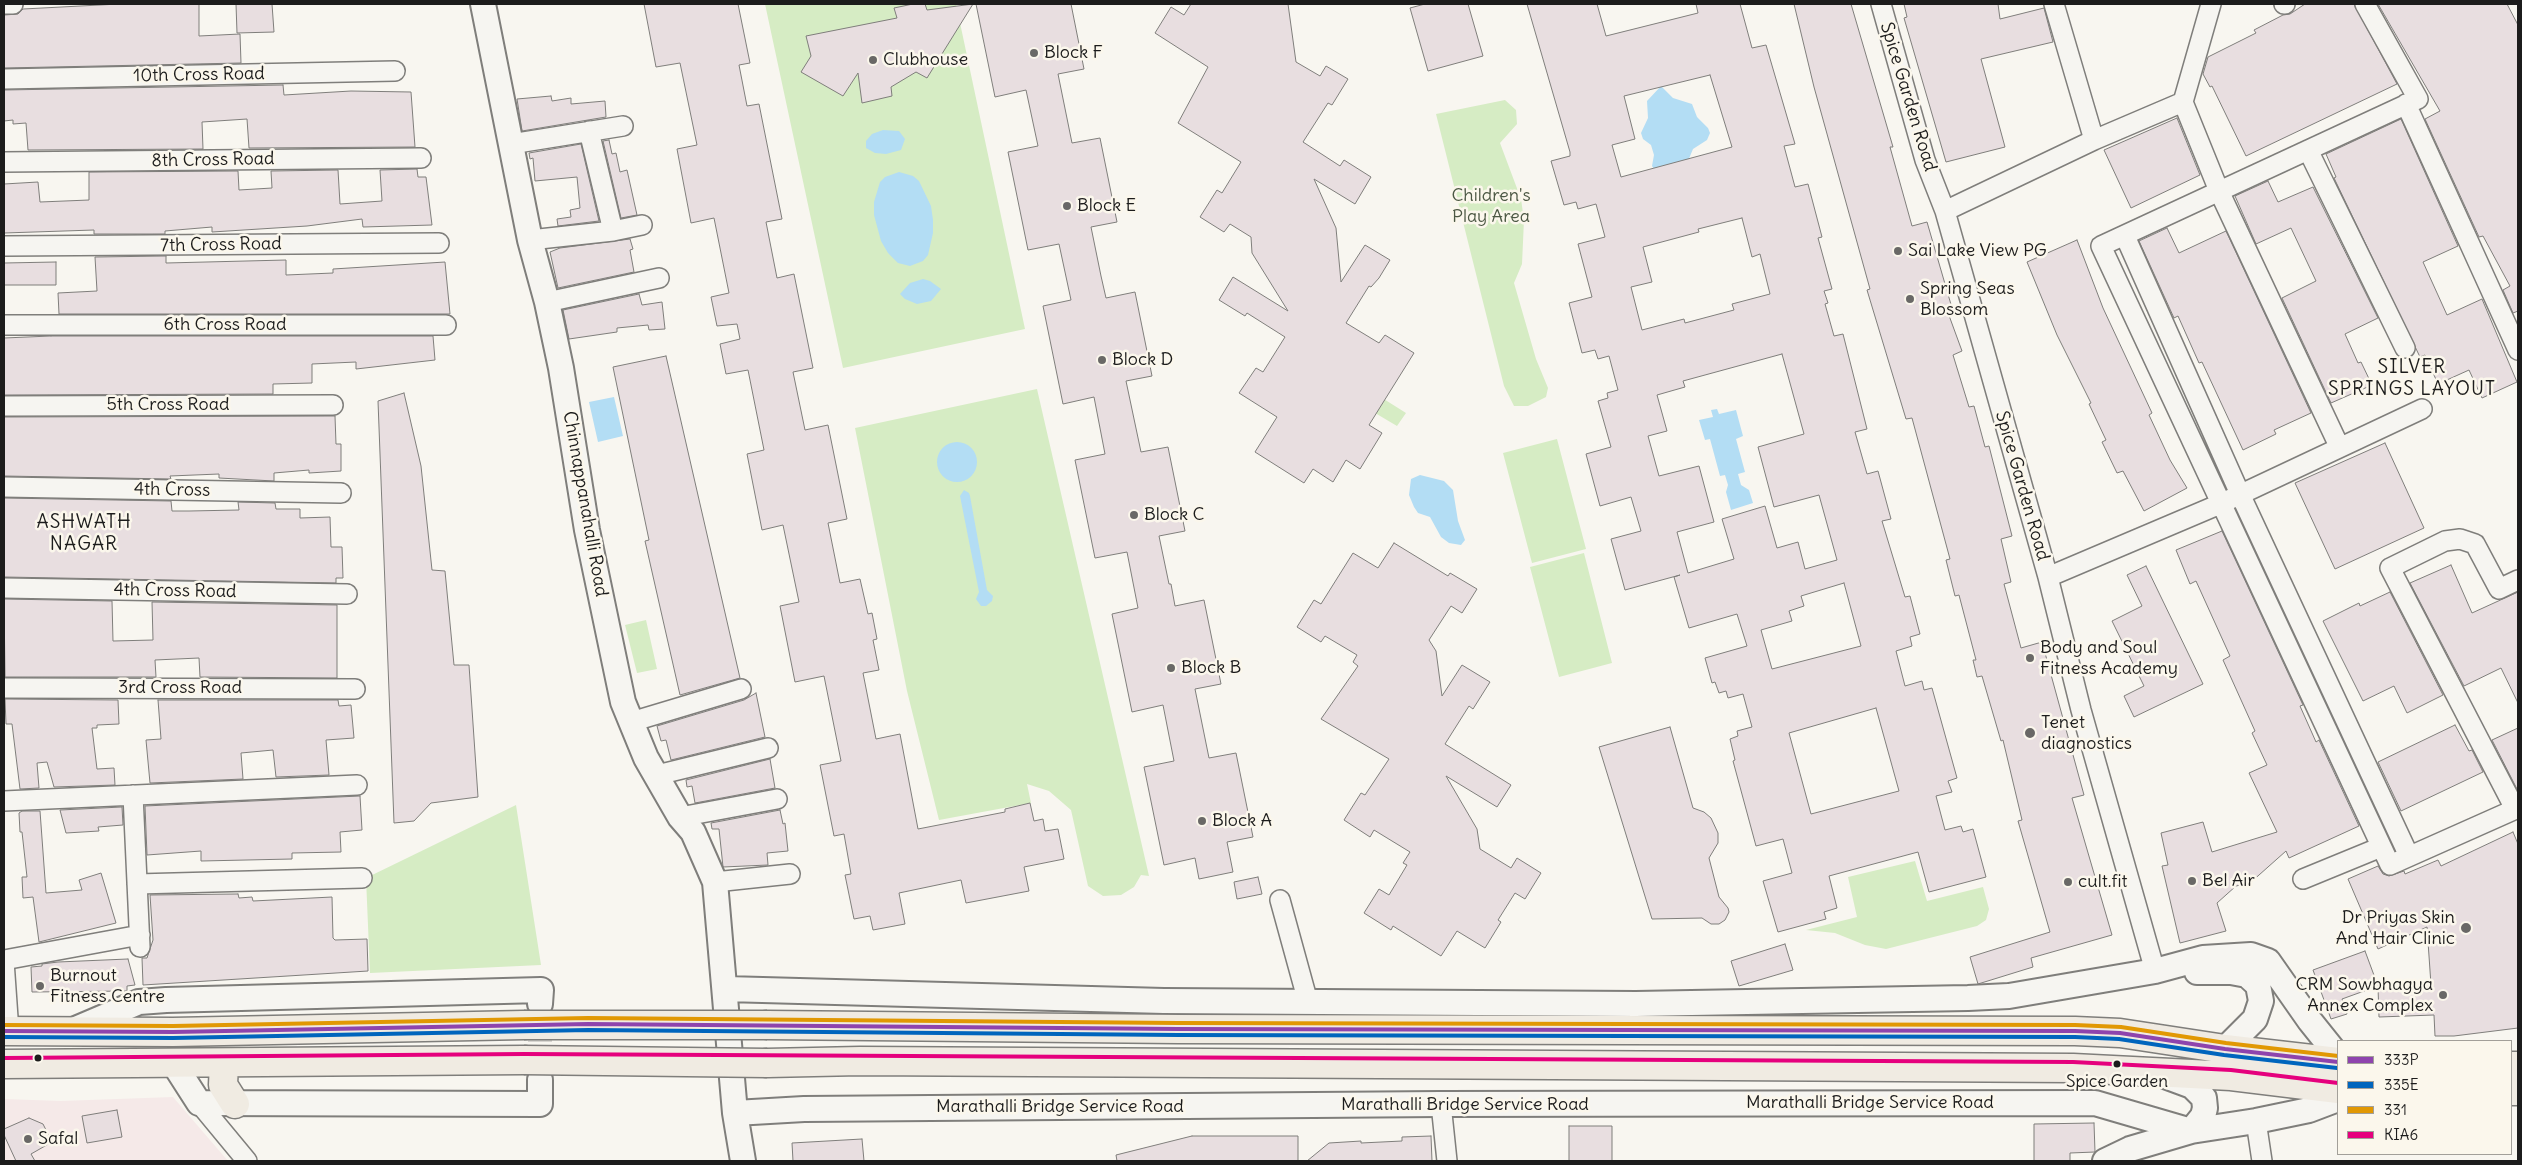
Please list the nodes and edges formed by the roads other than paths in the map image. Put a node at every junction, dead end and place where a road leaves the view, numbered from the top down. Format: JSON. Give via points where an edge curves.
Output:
{"nodes":[{"id":1,"x":4,"y":4,"type":"edge"},
{"id":2,"x":13,"y":4,"type":"edge"},
{"id":3,"x":483,"y":4,"type":"edge"},
{"id":4,"x":1881,"y":4,"type":"edge"},
{"id":5,"x":2054,"y":4,"type":"edge"},
{"id":6,"x":2211,"y":4,"type":"edge"},
{"id":7,"x":2365,"y":4,"type":"edge"},
{"id":8,"x":395,"y":71,"type":"dead end"},
{"id":9,"x":4,"y":79,"type":"edge"},
{"id":10,"x":2183,"y":102,"type":"junction"},
{"id":11,"x":2406,"y":104,"type":"junction"},
{"id":12,"x":623,"y":126,"type":"dead end"},
{"id":13,"x":590,"y":131,"type":"junction"},
{"id":14,"x":2094,"y":140,"type":"junction"},
{"id":15,"x":511,"y":144,"type":"junction"},
{"id":16,"x":2308,"y":150,"type":"junction"},
{"id":17,"x":421,"y":158,"type":"dead end"},
{"id":18,"x":4,"y":162,"type":"edge"},
{"id":19,"x":2219,"y":191,"type":"junction"},
{"id":20,"x":1945,"y":211,"type":"junction"},
{"id":21,"x":642,"y":225,"type":"dead end"},
{"id":22,"x":613,"y":231,"type":"junction"},
{"id":23,"x":2125,"y":236,"type":"junction"},
{"id":24,"x":530,"y":240,"type":"junction"},
{"id":25,"x":439,"y":243,"type":"dead end"},
{"id":26,"x":4,"y":246,"type":"edge"},
{"id":27,"x":659,"y":278,"type":"dead end"},
{"id":28,"x":547,"y":302,"type":"junction"},
{"id":29,"x":4,"y":325,"type":"edge"},
{"id":30,"x":446,"y":325,"type":"dead end"},
{"id":31,"x":2405,"y":348,"type":"dead end"},
{"id":32,"x":2518,"y":350,"type":"edge"},
{"id":33,"x":333,"y":405,"type":"dead end"},
{"id":34,"x":4,"y":406,"type":"edge"},
{"id":35,"x":2422,"y":409,"type":"dead end"},
{"id":36,"x":2340,"y":446,"type":"junction"},
{"id":37,"x":4,"y":487,"type":"edge"},
{"id":38,"x":341,"y":493,"type":"dead end"},
{"id":39,"x":2240,"y":494,"type":"junction"},
{"id":40,"x":2220,"y":504,"type":"junction"},
{"id":41,"x":2048,"y":577,"type":"junction"},
{"id":42,"x":2518,"y":580,"type":"edge"},
{"id":43,"x":4,"y":588,"type":"edge"},
{"id":44,"x":347,"y":594,"type":"dead end"},
{"id":45,"x":4,"y":688,"type":"edge"},
{"id":46,"x":355,"y":689,"type":"dead end"},
{"id":47,"x":741,"y":689,"type":"dead end"},
{"id":48,"x":631,"y":722,"type":"junction"},
{"id":49,"x":768,"y":748,"type":"dead end"},
{"id":50,"x":657,"y":775,"type":"junction"},
{"id":51,"x":357,"y":785,"type":"dead end"},
{"id":52,"x":133,"y":795,"type":"junction"},
{"id":53,"x":777,"y":799,"type":"dead end"},
{"id":54,"x":4,"y":801,"type":"edge"},
{"id":55,"x":2517,"y":809,"type":"edge"},
{"id":56,"x":680,"y":817,"type":"junction"},
{"id":57,"x":2381,"y":847,"type":"junction"},
{"id":58,"x":2409,"y":856,"type":"junction"},
{"id":59,"x":790,"y":874,"type":"dead end"},
{"id":60,"x":362,"y":878,"type":"dead end"},
{"id":61,"x":2303,"y":879,"type":"dead end"},
{"id":62,"x":715,"y":882,"type":"junction"},
{"id":63,"x":137,"y":884,"type":"junction"},
{"id":64,"x":1280,"y":900,"type":"dead end"},
{"id":65,"x":4,"y":960,"type":"edge"},
{"id":66,"x":2155,"y":971,"type":"junction"},
{"id":67,"x":726,"y":989,"type":"junction"},
{"id":68,"x":1308,"y":1002,"type":"junction"},
{"id":69,"x":535,"y":1006,"type":"junction"},
{"id":70,"x":6,"y":1032,"type":"edge"},
{"id":71,"x":69,"y":1032,"type":"junction"},
{"id":72,"x":2225,"y":1049,"type":"junction"},
{"id":73,"x":2337,"y":1055,"type":"edge"},
{"id":74,"x":2337,"y":1062,"type":"edge"},
{"id":75,"x":224,"y":1063,"type":"junction"},
{"id":76,"x":4,"y":1064,"type":"edge"},
{"id":77,"x":174,"y":1064,"type":"junction"},
{"id":78,"x":532,"y":1070,"type":"junction"},
{"id":79,"x":2155,"y":1072,"type":"junction"},
{"id":80,"x":2337,"y":1089,"type":"edge"},
{"id":81,"x":2337,"y":1099,"type":"edge"},
{"id":82,"x":199,"y":1104,"type":"junction"},
{"id":83,"x":235,"y":1104,"type":"junction"},
{"id":84,"x":1441,"y":1104,"type":"junction"},
{"id":85,"x":735,"y":1113,"type":"junction"},
{"id":86,"x":2256,"y":1121,"type":"junction"},
{"id":87,"x":2191,"y":1131,"type":"junction"},
{"id":88,"x":247,"y":1161,"type":"edge"},
{"id":89,"x":743,"y":1161,"type":"edge"},
{"id":90,"x":1447,"y":1161,"type":"edge"},
{"id":91,"x":2105,"y":1161,"type":"edge"},
{"id":92,"x":2262,"y":1161,"type":"edge"}],
"edges":[{"from":1,"to":2,"type":"street"},
{"from":3,"to":15,"type":"street","name":"Chinnappanahalli Road"},
{"from":4,"to":20,"type":"street","name":"Spice Garden Road","via":[[1925,160]]},
{"from":5,"to":14,"type":"street"},
{"from":6,"to":10,"type":"street"},
{"from":7,"to":11,"type":"street","via":[[2418,99]]},
{"from":8,"to":9,"type":"street","name":"10th Cross Road"},
{"from":10,"to":14,"type":"street"},
{"from":10,"to":19,"type":"street"},
{"from":11,"to":16,"type":"street"},
{"from":11,"to":32,"type":"street"},
{"from":12,"to":13,"type":"street"},
{"from":13,"to":15,"type":"street"},
{"from":13,"to":22,"type":"street"},
{"from":14,"to":20,"type":"street"},
{"from":15,"to":24,"type":"street","name":"Chinnappanahalli Road"},
{"from":16,"to":19,"type":"street"},
{"from":16,"to":31,"type":"street"},
{"from":17,"to":18,"type":"street","name":"8th Cross Road"},
{"from":19,"to":23,"type":"street"},
{"from":19,"to":36,"type":"street"},
{"from":20,"to":41,"type":"street","name":"Spice Garden Road"},
{"from":21,"to":22,"type":"street"},
{"from":22,"to":24,"type":"street"},
{"from":23,"to":39,"type":"street"},
{"from":23,"to":40,"type":"street","via":[[2101,246]]},
{"from":24,"to":28,"type":"street","name":"Chinnappanahalli Road"},
{"from":25,"to":26,"type":"street","name":"7th Cross Road"},
{"from":27,"to":28,"type":"street"},
{"from":28,"to":48,"type":"street","name":"Chinnappanahalli Road","via":[[587,530]]},
{"from":29,"to":30,"type":"street","name":"6th Cross Road"},
{"from":33,"to":34,"type":"street","name":"5th Cross Road"},
{"from":35,"to":36,"type":"street"},
{"from":36,"to":39,"type":"street"},
{"from":37,"to":38,"type":"street","name":"4th Cross"},
{"from":39,"to":40,"type":"street"},
{"from":39,"to":58,"type":"street"},
{"from":40,"to":41,"type":"street"},
{"from":40,"to":57,"type":"street"},
{"from":41,"to":66,"type":"street","name":"Spice Garden Road","via":[[2080,710]]},
{"from":42,"to":55,"type":"street","via":[[2499,588],[2476,544],[2460,539],[2445,541],[2390,568]]},
{"from":43,"to":44,"type":"street","name":"4th Cross Road"},
{"from":45,"to":46,"type":"street","name":"3rd Cross Road"},
{"from":47,"to":48,"type":"street"},
{"from":48,"to":50,"type":"street","name":"Chinnappanahalli Road"},
{"from":49,"to":50,"type":"street"},
{"from":50,"to":56,"type":"street","name":"Chinnappanahalli Road"},
{"from":51,"to":52,"type":"street"},
{"from":52,"to":54,"type":"street"},
{"from":52,"to":63,"type":"street"},
{"from":53,"to":56,"type":"street"},
{"from":55,"to":58,"type":"street"},
{"from":56,"to":62,"type":"street","name":"Chinnappanahalli Road","via":[[692,832]]},
{"from":57,"to":58,"type":"street","via":[[2390,864]]},
{"from":57,"to":61,"type":"street"},
{"from":59,"to":62,"type":"street"},
{"from":60,"to":63,"type":"street"},
{"from":62,"to":67,"type":"street","name":"Chinnappanahalli Road"},
{"from":63,"to":65,"type":"street","via":[[140,941]]},
{"from":64,"to":68,"type":"street"},
{"from":65,"to":70,"type":"street"},
{"from":66,"to":68,"type":"street","via":[[2010,996],[1636,1004]]},
{"from":66,"to":72,"type":"street","via":[[2231,972],[2253,978],[2261,1001],[2259,1010],[2255,1019]]},
{"from":66,"to":73,"type":"street","via":[[2203,958],[2261,957],[2274,968]]},
{"from":67,"to":68,"type":"street","via":[[1111,1001]]},
{"from":67,"to":85,"type":"street","name":"Chinnappanahalli Road"},
{"from":69,"to":71,"type":"main road"},
{"from":69,"to":71,"type":"street","via":[[139,1002]]},
{"from":69,"to":72,"type":"main road","bridge":true,"via":[[767,1025],[2075,1031],[2120,1033]]},
{"from":70,"to":71,"type":"main road"},
{"from":72,"to":74,"type":"main road"},
{"from":75,"to":77,"type":"main road"},
{"from":75,"to":78,"type":"main road"},
{"from":75,"to":83,"type":"main road","via":[[223,1085]]},
{"from":76,"to":77,"type":"main road"},
{"from":77,"to":82,"type":"street"},
{"from":78,"to":79,"type":"main road","bridge":true,"via":[[870,1061],[2073,1068]]},
{"from":78,"to":83,"type":"street","via":[[540,1104]]},
{"from":79,"to":80,"type":"main road","via":[[2232,1076]]},
{"from":79,"to":87,"type":"street","via":[[2192,1086],[2204,1098],[2203,1116]]},
{"from":81,"to":86,"type":"street","name":"Marathalli Bridge Service Road","via":[[2309,1110]]},
{"from":82,"to":83,"type":"street"},
{"from":82,"to":88,"type":"street"},
{"from":84,"to":85,"type":"street","name":"Marathalli Bridge Service Road","via":[[813,1109]]},
{"from":84,"to":87,"type":"street","name":"Marathalli Bridge Service Road","via":[[2095,1103]]},
{"from":84,"to":90,"type":"street"},
{"from":85,"to":89,"type":"street","name":"Chinnappanahalli Road"},
{"from":86,"to":87,"type":"street","name":"Marathalli Bridge Service Road"},
{"from":86,"to":92,"type":"street"},
{"from":87,"to":91,"type":"street","via":[[2130,1149]]}]}
